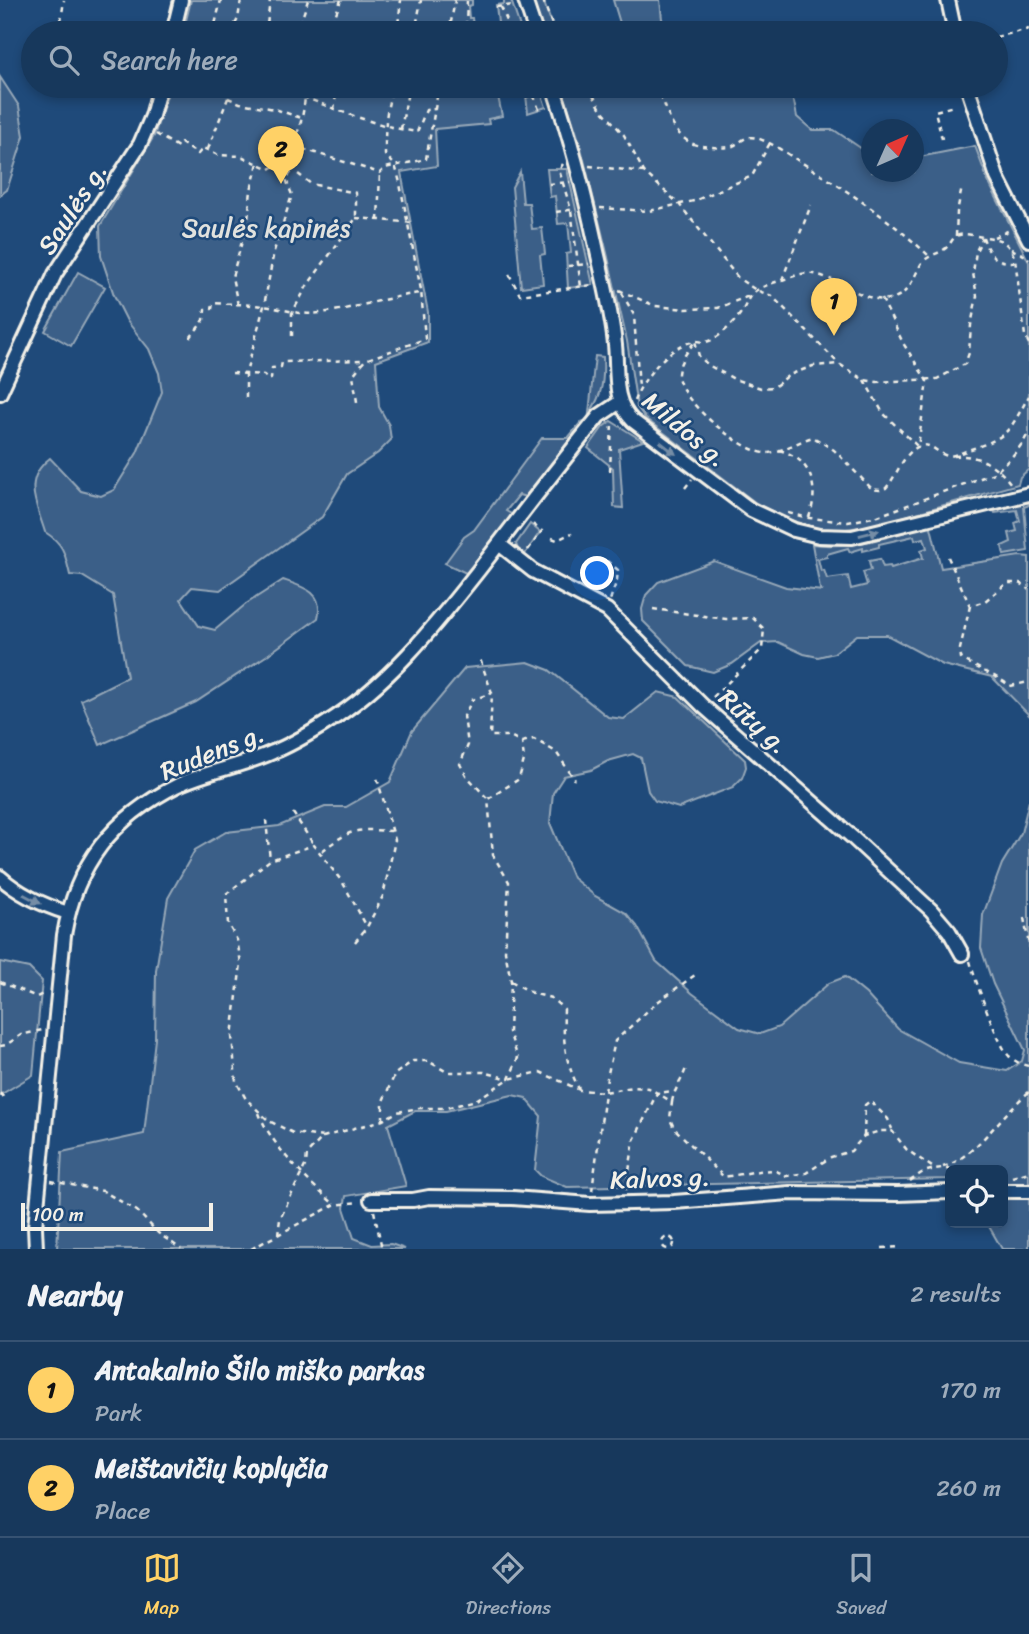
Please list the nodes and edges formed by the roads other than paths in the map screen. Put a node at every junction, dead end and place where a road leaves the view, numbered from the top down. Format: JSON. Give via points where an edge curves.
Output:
{"nodes":[{"id":1,"x":181,"y":0,"type":"edge"},
{"id":2,"x":948,"y":0,"type":"edge"},
{"id":3,"x":526,"y":2,"type":"edge"},
{"id":4,"x":176,"y":21,"type":"edge"},
{"id":5,"x":532,"y":21,"type":"edge"},
{"id":6,"x":952,"y":21,"type":"edge"},
{"id":7,"x":157,"y":98,"type":"edge"},
{"id":8,"x":557,"y":98,"type":"edge"},
{"id":9,"x":971,"y":98,"type":"edge"},
{"id":10,"x":1026,"y":235,"type":"edge"},
{"id":11,"x":0,"y":393,"type":"edge"},
{"id":12,"x":626,"y":404,"type":"junction"},
{"id":13,"x":1024,"y":494,"type":"edge"},
{"id":14,"x":499,"y":544,"type":"junction"},
{"id":15,"x":0,"y":877,"type":"edge"},
{"id":16,"x":68,"y":913,"type":"junction"},
{"id":17,"x":962,"y":954,"type":"road end"},
{"id":18,"x":1008,"y":1191,"type":"edge"},
{"id":19,"x":1029,"y":1191,"type":"edge"},
{"id":20,"x":945,"y":1192,"type":"edge"},
{"id":21,"x":371,"y":1200,"type":"road end"},
{"id":22,"x":36,"y":1249,"type":"edge"}],
"edges":[{"from":1,"to":4,"type":"street"},
{"from":2,"to":6,"type":"street"},
{"from":3,"to":5,"type":"street"},
{"from":7,"to":11,"type":"street","name":"Saulės g.","via":[[140,144],[55,274]]},
{"from":8,"to":12,"type":"street","name":"Mildos g.","via":[[582,181]]},
{"from":9,"to":10,"type":"street","via":[[997,177]]},
{"from":12,"to":13,"type":"street","name":"Mildos g.","one_way":true,"via":[[626,414],[633,421],[735,500],[794,530],[852,537]]},
{"from":12,"to":14,"type":"street","name":"Rudens g.","via":[[599,415]]},
{"from":14,"to":16,"type":"street","name":"Rudens g.","via":[[430,631],[360,700],[274,752],[178,785],[116,829],[87,864]]},
{"from":14,"to":17,"type":"street","name":"Rūtų g.","via":[[520,562],[607,610],[703,706],[930,910]]},
{"from":15,"to":16,"type":"street","one_way":true,"via":[[37,903]]},
{"from":16,"to":22,"type":"street","name":"Rudens g.","via":[[57,987]]},
{"from":18,"to":19,"type":"street"},
{"from":20,"to":21,"type":"street","name":"Kalvos g.","via":[[790,1193],[590,1204],[513,1198]]}]}
